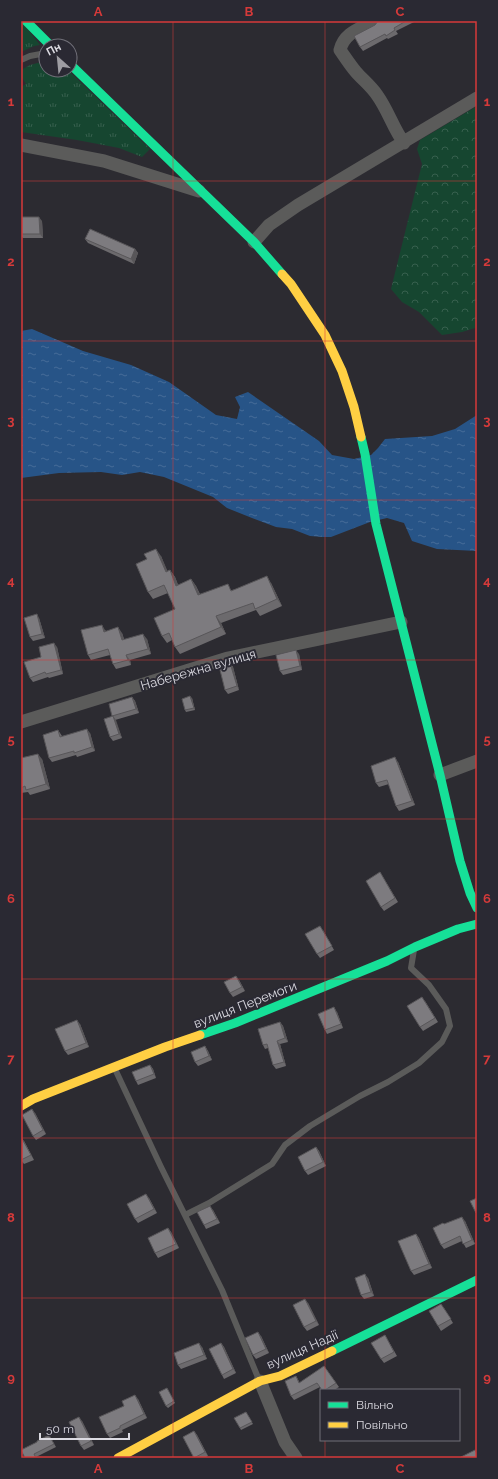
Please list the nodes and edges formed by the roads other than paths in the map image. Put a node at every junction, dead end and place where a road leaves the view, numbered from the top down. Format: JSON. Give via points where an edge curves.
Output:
{"nodes":[{"id":1,"x":26,"y":21,"type":"edge"},
{"id":2,"x":374,"y":21,"type":"edge"},
{"id":3,"x":43,"y":38,"type":"edge"},
{"id":4,"x":38,"y":54,"type":"edge"},
{"id":5,"x":21,"y":60,"type":"edge"},
{"id":6,"x":78,"y":72,"type":"edge"},
{"id":7,"x":477,"y":98,"type":"edge"},
{"id":8,"x":404,"y":143,"type":"junction"},
{"id":9,"x":21,"y":145,"type":"edge"},
{"id":10,"x":200,"y":191,"type":"junction"},
{"id":11,"x":254,"y":242,"type":"junction"},
{"id":12,"x":401,"y":622,"type":"junction"},
{"id":13,"x":21,"y":722,"type":"edge"},
{"id":14,"x":477,"y":761,"type":"edge"},
{"id":15,"x":440,"y":776,"type":"junction"},
{"id":16,"x":477,"y":908,"type":"edge"},
{"id":17,"x":477,"y":924,"type":"edge"},
{"id":18,"x":415,"y":947,"type":"junction"},
{"id":19,"x":114,"y":1067,"type":"junction"},
{"id":20,"x":21,"y":1106,"type":"edge"},
{"id":21,"x":185,"y":1215,"type":"junction"},
{"id":22,"x":477,"y":1280,"type":"edge"},
{"id":23,"x":260,"y":1381,"type":"junction"},
{"id":24,"x":118,"y":1458,"type":"edge"},
{"id":25,"x":296,"y":1458,"type":"edge"}],
"edges":[{"from":1,"to":3,"type":"main road"},
{"from":2,"to":8,"type":"street","via":[[345,37],[340,50],[348,63],[377,95]]},
{"from":4,"to":5,"type":"lane"},
{"from":6,"to":10,"type":"main road"},
{"from":7,"to":8,"type":"street"},
{"from":8,"to":11,"type":"street","via":[[298,205],[269,225]]},
{"from":9,"to":10,"type":"street","via":[[104,161]]},
{"from":10,"to":11,"type":"main road"},
{"from":11,"to":12,"type":"main road","via":[[291,284],[325,335],[342,371],[354,407],[365,454],[376,524]]},
{"from":12,"to":13,"type":"street","name":"Набережна вулиця","via":[[228,658]]},
{"from":12,"to":15,"type":"main road"},
{"from":14,"to":15,"type":"street"},
{"from":15,"to":16,"type":"main road","via":[[460,861]]},
{"from":17,"to":18,"type":"main road","name":"вулиця Перемоги"},
{"from":18,"to":19,"type":"main road","name":"вулиця Перемоги","via":[[387,961],[235,1023]]},
{"from":18,"to":21,"type":"lane","via":[[411,968],[429,985],[446,1009],[450,1026],[442,1042],[418,1063],[310,1126],[285,1144],[272,1164]]},
{"from":19,"to":20,"type":"main road","name":"вулиця Перемоги"},
{"from":19,"to":21,"type":"lane"},
{"from":21,"to":23,"type":"lane","via":[[222,1290]]},
{"from":22,"to":23,"type":"main road","name":"вулиця Надії","via":[[280,1376]]},
{"from":23,"to":24,"type":"main road","name":"вулиця Надії"},
{"from":23,"to":25,"type":"street","via":[[285,1442]]}]}
